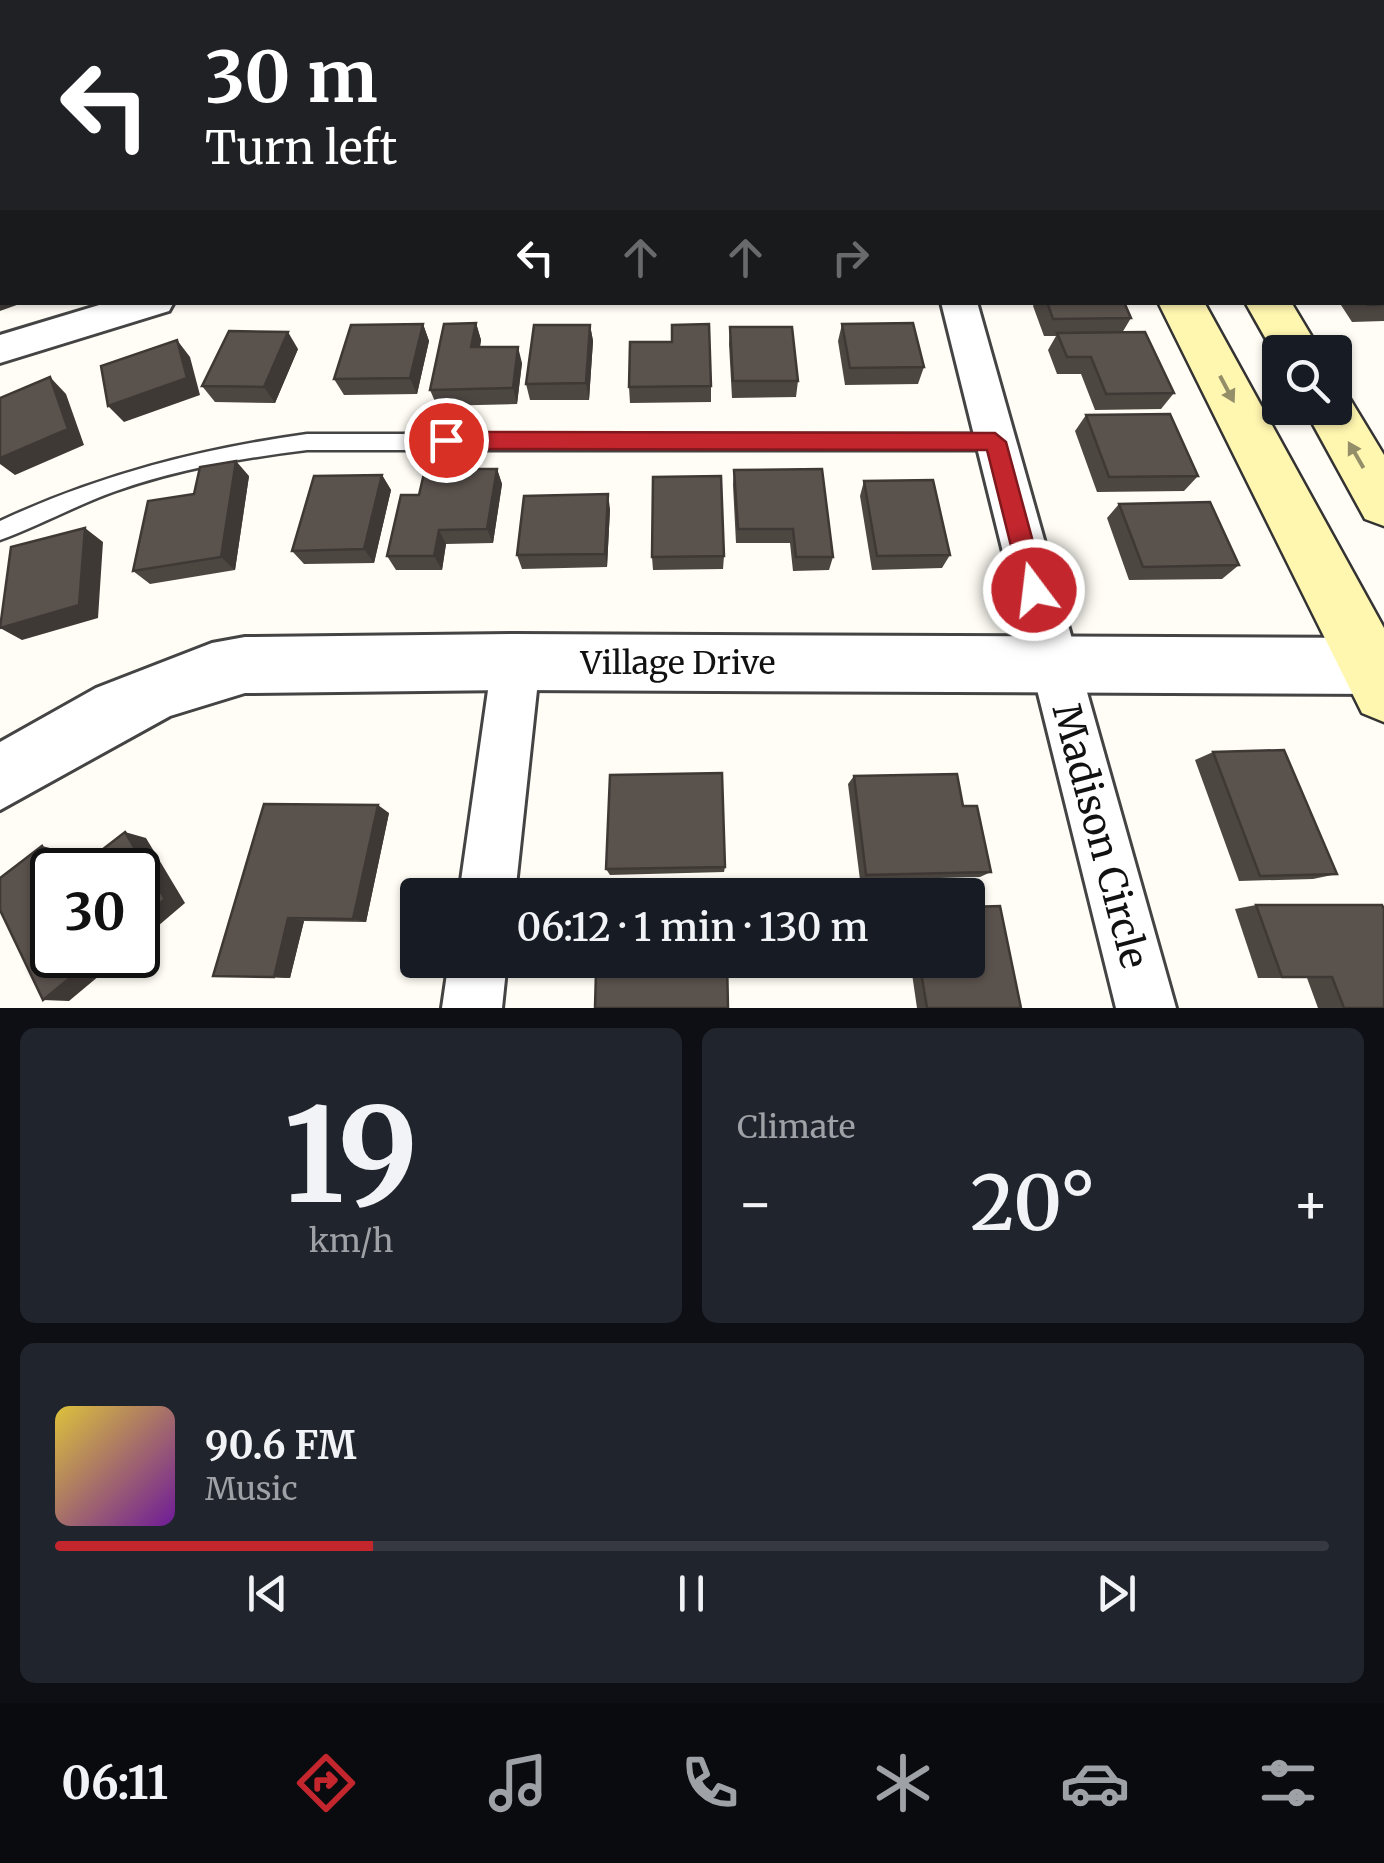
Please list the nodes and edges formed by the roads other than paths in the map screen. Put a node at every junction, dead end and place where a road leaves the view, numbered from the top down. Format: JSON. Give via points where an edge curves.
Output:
{"nodes":[{"id":1,"x":146,"y":305,"type":"edge"},
{"id":2,"x":959,"y":305,"type":"edge"},
{"id":3,"x":1184,"y":305,"type":"edge"},
{"id":4,"x":1270,"y":305,"type":"edge"},
{"id":5,"x":1287,"y":335,"type":"edge"},
{"id":6,"x":0,"y":350,"type":"edge"},
{"id":7,"x":1339,"y":425,"type":"edge"},
{"id":8,"x":995,"y":442,"type":"junction"},
{"id":9,"x":1384,"y":502,"type":"edge"},
{"id":10,"x":0,"y":531,"type":"edge"},
{"id":11,"x":516,"y":662,"type":"junction"},
{"id":12,"x":1054,"y":665,"type":"junction"},
{"id":13,"x":1380,"y":674,"type":"edge"},
{"id":14,"x":0,"y":778,"type":"edge"},
{"id":15,"x":488,"y":878,"type":"edge"},
{"id":16,"x":476,"y":978,"type":"edge"},
{"id":17,"x":472,"y":1008,"type":"edge"},
{"id":18,"x":1146,"y":1008,"type":"edge"}],
"edges":[{"from":1,"to":6,"type":"street"},
{"from":2,"to":8,"type":"street","name":"Madison Circle"},
{"from":3,"to":13,"type":"main road","one_way":true},
{"from":4,"to":5,"type":"main road"},
{"from":9,"to":7,"type":"main road","one_way":true},
{"from":8,"to":10,"type":"lane","via":[[307,442],[150,471],[74,495]]},
{"from":8,"to":12,"type":"street","name":"Madison Circle"},
{"from":11,"to":12,"type":"street","name":"Village Drive"},
{"from":11,"to":14,"type":"street","name":"Village Drive","via":[[320,662],[210,670],[142,696]]},
{"from":11,"to":15,"type":"street"},
{"from":12,"to":13,"type":"street","name":"Village Drive"},
{"from":12,"to":18,"type":"street","name":"Madison Circle"},
{"from":16,"to":17,"type":"street"}]}
